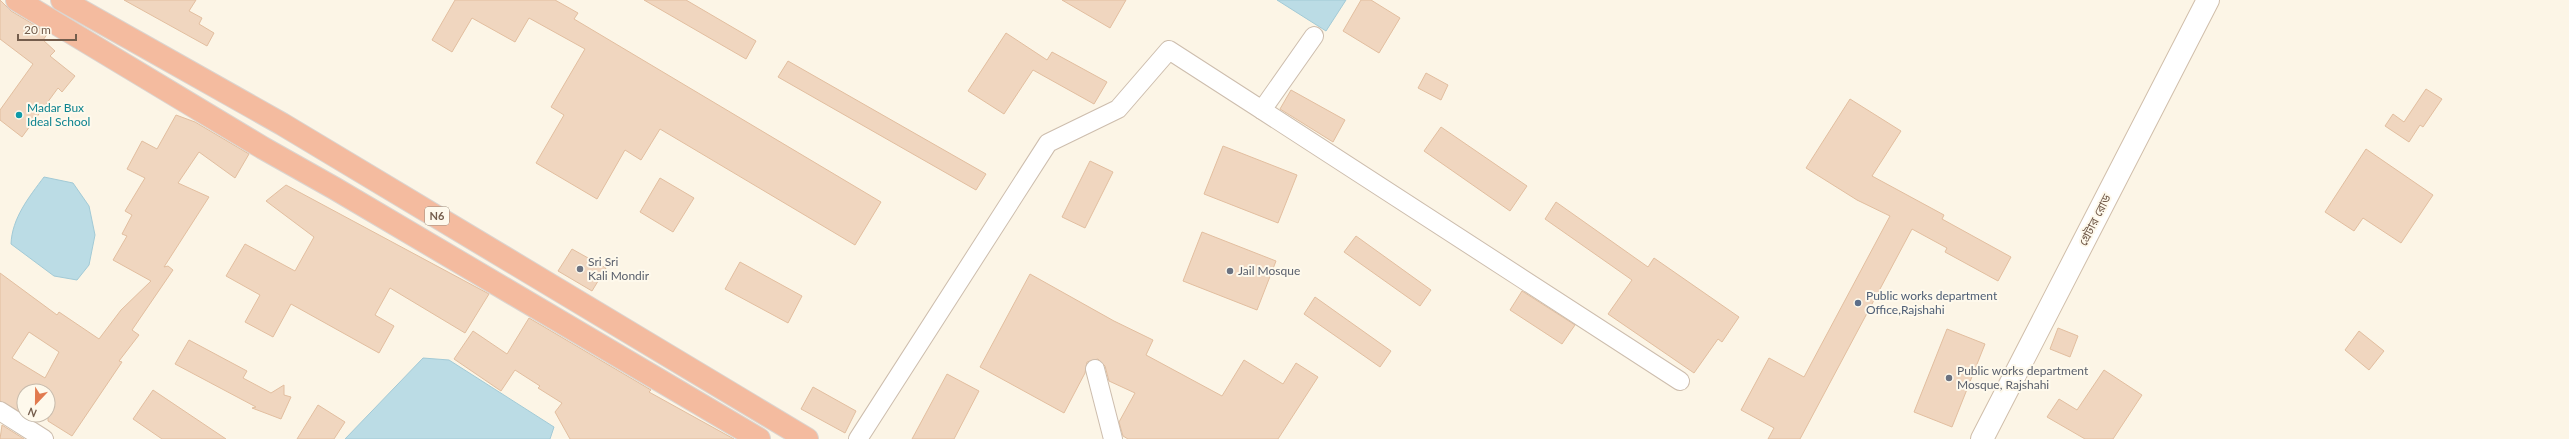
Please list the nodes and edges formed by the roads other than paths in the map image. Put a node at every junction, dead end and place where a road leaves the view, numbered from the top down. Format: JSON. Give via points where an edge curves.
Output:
{"nodes":[{"id":1,"x":17,"y":0,"type":"edge"},
{"id":2,"x":62,"y":0,"type":"edge"},
{"id":3,"x":2208,"y":0,"type":"edge"},
{"id":4,"x":1314,"y":36,"type":"dead end"},
{"id":5,"x":1262,"y":110,"type":"junction"},
{"id":6,"x":1095,"y":369,"type":"dead end"},
{"id":7,"x":1680,"y":381,"type":"dead end"},
{"id":8,"x":0,"y":411,"type":"edge"},
{"id":9,"x":44,"y":439,"type":"edge"},
{"id":10,"x":759,"y":439,"type":"edge"},
{"id":11,"x":808,"y":439,"type":"edge"},
{"id":12,"x":858,"y":439,"type":"edge"},
{"id":13,"x":1113,"y":439,"type":"edge"},
{"id":14,"x":1982,"y":439,"type":"edge"}],
"edges":[{"from":1,"to":10,"type":"highway","number":"N6","via":[[263,148]]},
{"from":2,"to":11,"type":"highway","number":"N6","via":[[282,124]]},
{"from":3,"to":14,"type":"street","name":"গ্রেটার রোড"},
{"from":4,"to":5,"type":"street"},
{"from":5,"to":7,"type":"street"},
{"from":5,"to":12,"type":"street","via":[[1169,50],[1118,109],[1048,143]]},
{"from":6,"to":13,"type":"street"},
{"from":8,"to":9,"type":"street"}]}
